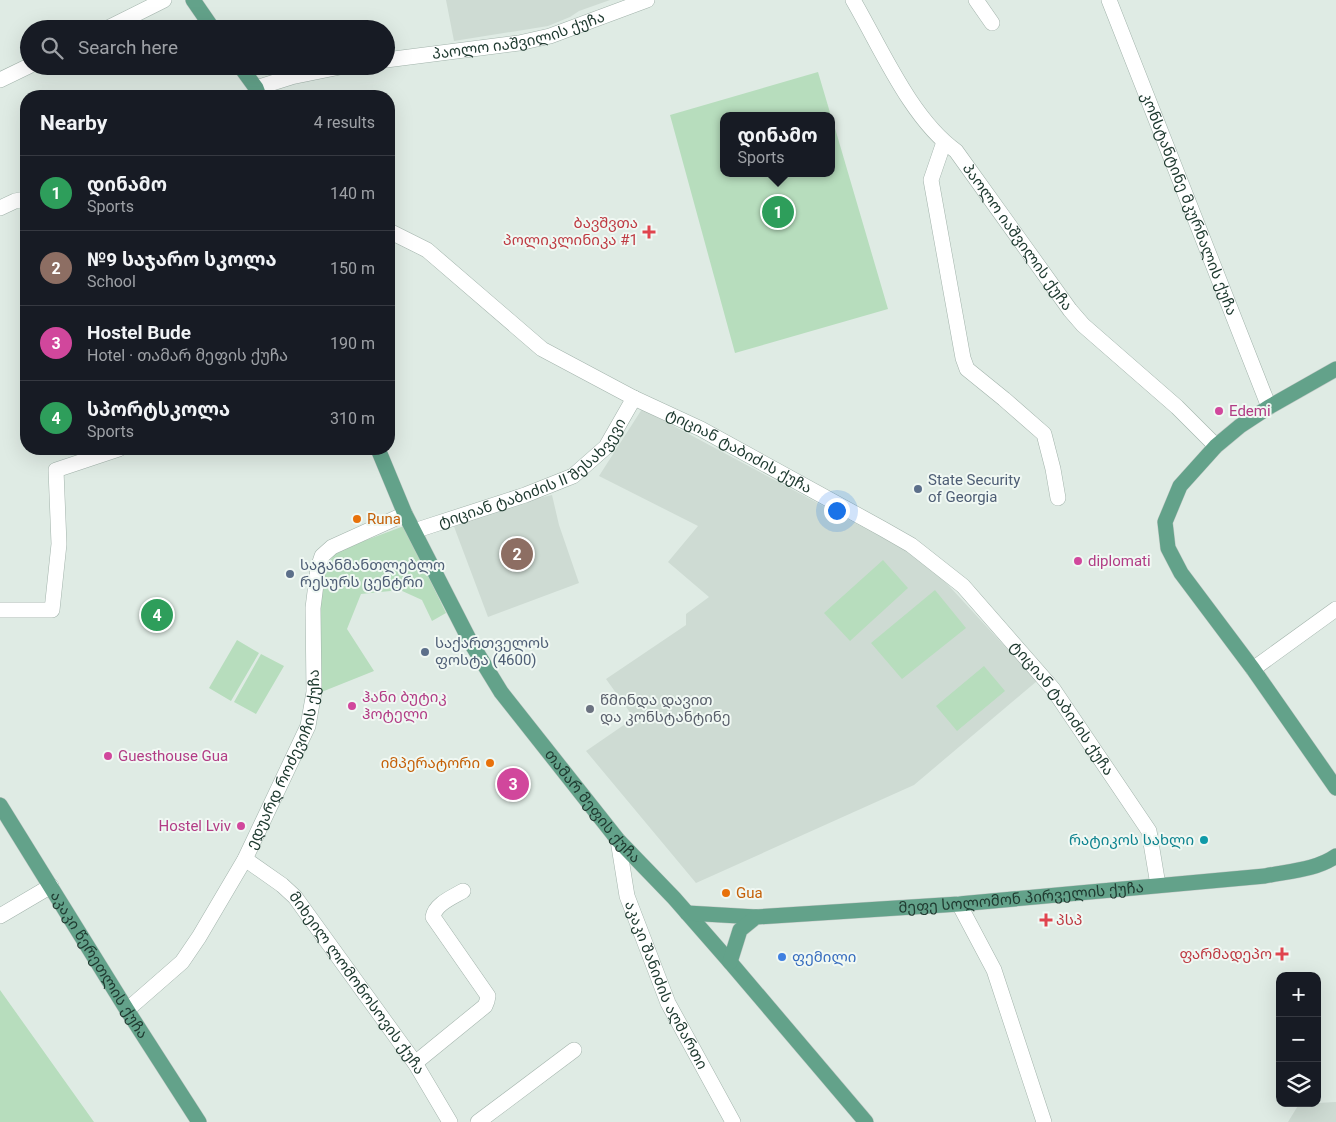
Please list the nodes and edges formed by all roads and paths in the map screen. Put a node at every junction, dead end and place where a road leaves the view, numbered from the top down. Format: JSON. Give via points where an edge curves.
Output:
{"nodes":[{"id":1,"x":164,"y":0,"type":"edge"},
{"id":2,"x":193,"y":0,"type":"edge"},
{"id":3,"x":647,"y":0,"type":"edge"},
{"id":4,"x":854,"y":0,"type":"edge"},
{"id":5,"x":976,"y":0,"type":"edge"},
{"id":6,"x":1109,"y":0,"type":"edge"},
{"id":7,"x":124,"y":20,"type":"edge"},
{"id":8,"x":207,"y":20,"type":"edge"},
{"id":9,"x":992,"y":23,"type":"dead end"},
{"id":10,"x":395,"y":59,"type":"edge"},
{"id":11,"x":20,"y":70,"type":"edge"},
{"id":12,"x":246,"y":75,"type":"edge"},
{"id":13,"x":301,"y":75,"type":"edge"},
{"id":14,"x":0,"y":80,"type":"edge"},
{"id":15,"x":257,"y":90,"type":"edge"},
{"id":16,"x":262,"y":90,"type":"edge"},
{"id":17,"x":944,"y":142,"type":"junction"},
{"id":18,"x":20,"y":200,"type":"edge"},
{"id":19,"x":0,"y":208,"type":"edge"},
{"id":20,"x":395,"y":234,"type":"edge"},
{"id":21,"x":1336,"y":369,"type":"edge"},
{"id":22,"x":634,"y":398,"type":"junction"},
{"id":23,"x":1269,"y":407,"type":"junction"},
{"id":24,"x":1216,"y":446,"type":"junction"},
{"id":25,"x":101,"y":455,"type":"edge"},
{"id":26,"x":380,"y":455,"type":"edge"},
{"id":27,"x":1058,"y":498,"type":"dead end"},
{"id":28,"x":405,"y":514,"type":"junction"},
{"id":29,"x":414,"y":531,"type":"junction"},
{"id":30,"x":1336,"y":609,"type":"edge"},
{"id":31,"x":0,"y":610,"type":"edge"},
{"id":32,"x":1253,"y":669,"type":"junction"},
{"id":33,"x":1336,"y":788,"type":"edge"},
{"id":34,"x":0,"y":805,"type":"edge"},
{"id":35,"x":618,"y":840,"type":"junction"},
{"id":36,"x":1336,"y":856,"type":"edge"},
{"id":37,"x":245,"y":859,"type":"junction"},
{"id":38,"x":1158,"y":885,"type":"junction"},
{"id":39,"x":51,"y":886,"type":"junction"},
{"id":40,"x":463,"y":891,"type":"dead end"},
{"id":41,"x":959,"y":904,"type":"junction"},
{"id":42,"x":687,"y":913,"type":"junction"},
{"id":43,"x":0,"y":916,"type":"edge"},
{"id":44,"x":756,"y":917,"type":"junction"},
{"id":45,"x":730,"y":962,"type":"junction"},
{"id":46,"x":127,"y":1010,"type":"junction"},
{"id":47,"x":574,"y":1050,"type":"dead end"},
{"id":48,"x":415,"y":1063,"type":"junction"},
{"id":49,"x":199,"y":1122,"type":"edge"},
{"id":50,"x":450,"y":1122,"type":"edge"},
{"id":51,"x":478,"y":1122,"type":"edge"},
{"id":52,"x":731,"y":1122,"type":"edge"},
{"id":53,"x":866,"y":1122,"type":"edge"},
{"id":54,"x":1044,"y":1122,"type":"edge"}],
"edges":[{"from":1,"to":7,"type":"street"},
{"from":2,"to":8,"type":"main road"},
{"from":3,"to":10,"type":"street","name":"პაოლო იაშვილის ქუჩა","via":[[542,38]]},
{"from":4,"to":17,"type":"street","name":"პაოლო იაშვილის ქუჩა","via":[[901,84],[922,117]]},
{"from":5,"to":9,"type":"street"},
{"from":6,"to":23,"type":"street","name":"კონსტანტინე მკურნალის ქუჩა"},
{"from":11,"to":14,"type":"street"},
{"from":12,"to":15,"type":"main road"},
{"from":13,"to":16,"type":"street"},
{"from":17,"to":24,"type":"street","name":"პაოლო იაშვილის ქუჩა","via":[[956,151],[1083,325],[1177,407]]},
{"from":17,"to":27,"type":"street","via":[[931,180],[963,358],[967,369],[1044,434]]},
{"from":18,"to":19,"type":"street"},
{"from":20,"to":22,"type":"street","name":"ტიციან ტაბიძის ქუჩა","via":[[427,250],[542,349]]},
{"from":21,"to":23,"type":"main road"},
{"from":22,"to":29,"type":"street","name":"ტიციან ტაბიძის II შესახვევი","via":[[606,447],[573,476]]},
{"from":22,"to":38,"type":"street","name":"ტიციან ტაბიძის ქუჩა","via":[[700,429],[890,533],[911,545],[963,586],[1053,689],[1149,831]]},
{"from":23,"to":24,"type":"main road"},
{"from":24,"to":32,"type":"main road","via":[[1180,486],[1172,502],[1165,522],[1168,548],[1182,573]]},
{"from":25,"to":31,"type":"street","via":[[56,470],[59,544],[52,610]]},
{"from":26,"to":28,"type":"main road","name":"თამარ მეფის ქუჩა"},
{"from":28,"to":29,"type":"main road","name":"თამარ მეფის ქუჩა"},
{"from":28,"to":37,"type":"street","name":"ედუარდ როძევიჩის ქუჩა","via":[[332,547],[322,556],[313,608],[314,692],[308,726]]},
{"from":29,"to":35,"type":"main road","name":"თამარ მეფის ქუჩა","via":[[471,643],[502,692]]},
{"from":30,"to":32,"type":"street"},
{"from":32,"to":33,"type":"main road"},
{"from":34,"to":39,"type":"main road","name":"აკაკი წერეთლის ქუჩა"},
{"from":35,"to":42,"type":"main road","name":"თამარ მეფის ქუჩა"},
{"from":35,"to":52,"type":"street","name":"აკაკი შანიძის აღმართი","via":[[627,896],[668,1003]]},
{"from":36,"to":38,"type":"main road","name":"მეფე სოლომონ პირველის ქუჩა","via":[[1308,868],[1265,876]]},
{"from":37,"to":46,"type":"street","name":"ედუარდ როძევიჩის ქუჩა","via":[[182,962]]},
{"from":37,"to":48,"type":"street","name":"მიხეილ ლომონოსოვის ქუჩა","via":[[295,897]]},
{"from":38,"to":41,"type":"main road","name":"მეფე სოლომონ პირველის ქუჩა"},
{"from":39,"to":43,"type":"street"},
{"from":39,"to":46,"type":"main road","name":"აკაკი წერეთლის ქუჩა"},
{"from":40,"to":48,"type":"street","via":[[438,907],[433,917],[488,996],[488,1001]]},
{"from":41,"to":44,"type":"main road","name":"მეფე სოლომონ პირველის ქუჩა"},
{"from":41,"to":54,"type":"street","via":[[994,970]]},
{"from":42,"to":44,"type":"main road","name":"მეფე სოლომონ პირველის ქუჩა"},
{"from":42,"to":45,"type":"main road","name":"თამარ მეფის ქუჩა"},
{"from":44,"to":45,"type":"main road","via":[[740,930]]},
{"from":45,"to":53,"type":"main road","name":"თამარ მეფის ქუჩა"},
{"from":46,"to":49,"type":"main road","name":"აკაკი წერეთლის ქუჩა"},
{"from":47,"to":51,"type":"street"},
{"from":48,"to":50,"type":"street","name":"მიხეილ ლომონოსოვის ქუჩა"}]}
